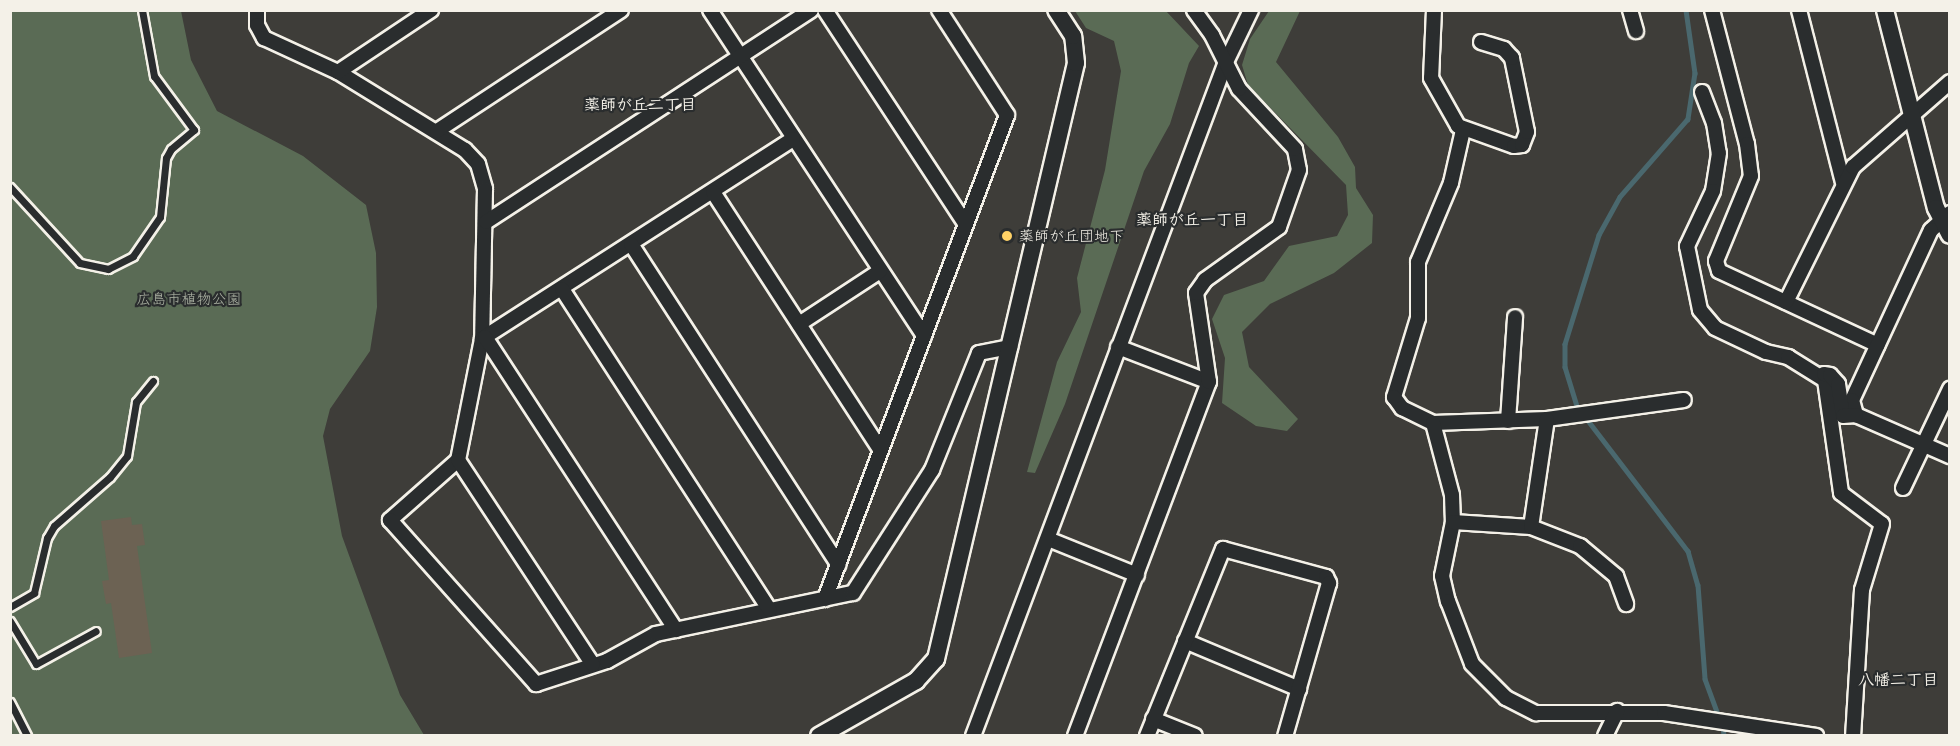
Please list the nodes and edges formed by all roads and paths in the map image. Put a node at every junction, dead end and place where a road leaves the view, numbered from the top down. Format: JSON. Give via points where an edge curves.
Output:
{"nodes":[{"id":1,"x":142,"y":10,"type":"edge"},
{"id":2,"x":257,"y":10,"type":"edge"},
{"id":3,"x":621,"y":10,"type":"edge"},
{"id":4,"x":710,"y":10,"type":"edge"},
{"id":5,"x":811,"y":10,"type":"edge"},
{"id":6,"x":825,"y":10,"type":"edge"},
{"id":7,"x":939,"y":10,"type":"edge"},
{"id":8,"x":1056,"y":10,"type":"edge"},
{"id":9,"x":1194,"y":10,"type":"edge"},
{"id":10,"x":1251,"y":10,"type":"edge"},
{"id":11,"x":1434,"y":10,"type":"edge"},
{"id":12,"x":1630,"y":10,"type":"edge"},
{"id":13,"x":1712,"y":10,"type":"edge"},
{"id":14,"x":1799,"y":10,"type":"edge"},
{"id":15,"x":1885,"y":10,"type":"edge"},
{"id":16,"x":428,"y":11,"type":"edge"},
{"id":17,"x":1636,"y":31,"type":"dead end"},
{"id":18,"x":1481,"y":42,"type":"dead end"},
{"id":19,"x":740,"y":57,"type":"junction"},
{"id":20,"x":1226,"y":62,"type":"junction"},
{"id":21,"x":338,"y":72,"type":"junction"},
{"id":22,"x":1950,"y":82,"type":"edge"},
{"id":23,"x":1702,"y":92,"type":"dead end"},
{"id":24,"x":1912,"y":112,"type":"junction"},
{"id":25,"x":1463,"y":130,"type":"junction"},
{"id":26,"x":437,"y":131,"type":"junction"},
{"id":27,"x":793,"y":139,"type":"junction"},
{"id":28,"x":1844,"y":182,"type":"junction"},
{"id":29,"x":10,"y":187,"type":"edge"},
{"id":30,"x":713,"y":192,"type":"junction"},
{"id":31,"x":1945,"y":217,"type":"edge"},
{"id":32,"x":486,"y":222,"type":"junction"},
{"id":33,"x":965,"y":223,"type":"junction"},
{"id":34,"x":1950,"y":235,"type":"edge"},
{"id":35,"x":631,"y":244,"type":"junction"},
{"id":36,"x":880,"y":271,"type":"junction"},
{"id":37,"x":562,"y":289,"type":"junction"},
{"id":38,"x":1786,"y":302,"type":"junction"},
{"id":39,"x":1515,"y":316,"type":"dead end"},
{"id":40,"x":799,"y":324,"type":"junction"},
{"id":41,"x":924,"y":336,"type":"junction"},
{"id":42,"x":484,"y":338,"type":"junction"},
{"id":43,"x":1878,"y":345,"type":"junction"},
{"id":44,"x":1010,"y":347,"type":"junction"},
{"id":45,"x":1118,"y":347,"type":"junction"},
{"id":46,"x":1819,"y":375,"type":"junction"},
{"id":47,"x":153,"y":381,"type":"dead end"},
{"id":48,"x":1209,"y":382,"type":"junction"},
{"id":49,"x":1950,"y":389,"type":"edge"},
{"id":50,"x":1684,"y":400,"type":"dead end"},
{"id":51,"x":1856,"y":415,"type":"junction"},
{"id":52,"x":1547,"y":419,"type":"junction"},
{"id":53,"x":1508,"y":421,"type":"junction"},
{"id":54,"x":1432,"y":423,"type":"junction"},
{"id":55,"x":1924,"y":444,"type":"junction"},
{"id":56,"x":880,"y":449,"type":"junction"},
{"id":57,"x":1950,"y":456,"type":"edge"},
{"id":58,"x":458,"y":460,"type":"junction"},
{"id":59,"x":1903,"y":488,"type":"dead end"},
{"id":60,"x":1453,"y":522,"type":"junction"},
{"id":61,"x":1531,"y":527,"type":"junction"},
{"id":62,"x":1048,"y":539,"type":"junction"},
{"id":63,"x":839,"y":565,"type":"junction"},
{"id":64,"x":1137,"y":575,"type":"junction"},
{"id":65,"x":825,"y":599,"type":"junction"},
{"id":66,"x":1626,"y":604,"type":"dead end"},
{"id":67,"x":10,"y":607,"type":"edge"},
{"id":68,"x":770,"y":610,"type":"junction"},
{"id":69,"x":10,"y":621,"type":"edge"},
{"id":70,"x":676,"y":630,"type":"junction"},
{"id":71,"x":96,"y":631,"type":"dead end"},
{"id":72,"x":1185,"y":642,"type":"junction"},
{"id":73,"x":593,"y":665,"type":"junction"},
{"id":74,"x":1299,"y":689,"type":"junction"},
{"id":75,"x":10,"y":702,"type":"edge"},
{"id":76,"x":1617,"y":711,"type":"junction"},
{"id":77,"x":1153,"y":719,"type":"junction"},
{"id":78,"x":1728,"y":725,"type":"edge"},
{"id":79,"x":27,"y":735,"type":"edge"},
{"id":80,"x":819,"y":735,"type":"edge"},
{"id":81,"x":973,"y":735,"type":"edge"},
{"id":82,"x":1075,"y":735,"type":"edge"},
{"id":83,"x":1147,"y":735,"type":"edge"},
{"id":84,"x":1195,"y":735,"type":"edge"},
{"id":85,"x":1284,"y":735,"type":"edge"},
{"id":86,"x":1605,"y":735,"type":"edge"},
{"id":87,"x":1816,"y":735,"type":"edge"},
{"id":88,"x":1853,"y":735,"type":"edge"}],
"edges":[{"from":1,"to":29,"type":"lane","via":[[154,76],[194,130],[166,158],[160,217],[133,256],[108,269],[80,263]]},
{"from":2,"to":21,"type":"street","via":[[257,25],[264,38]]},
{"from":3,"to":26,"type":"street"},
{"from":4,"to":19,"type":"street"},
{"from":5,"to":19,"type":"street"},
{"from":6,"to":33,"type":"street"},
{"from":7,"to":33,"type":"street","via":[[1007,116]]},
{"from":8,"to":44,"type":"street","via":[[1072,36],[1076,63]]},
{"from":9,"to":20,"type":"street"},
{"from":10,"to":20,"type":"street"},
{"from":11,"to":25,"type":"street","via":[[1431,78]]},
{"from":12,"to":17,"type":"street"},
{"from":13,"to":38,"type":"street","via":[[1747,144],[1751,176],[1716,261],[1719,271]]},
{"from":14,"to":28,"type":"street"},
{"from":15,"to":24,"type":"street"},
{"from":16,"to":21,"type":"street"},
{"from":18,"to":25,"type":"street","via":[[1504,49],[1512,58],[1526,138],[1522,145],[1514,146]]},
{"from":19,"to":27,"type":"street"},
{"from":19,"to":32,"type":"street"},
{"from":20,"to":45,"type":"street"},
{"from":20,"to":48,"type":"street","via":[[1239,89],[1295,149],[1300,162],[1279,226],[1205,280],[1196,294]]},
{"from":21,"to":26,"type":"street"},
{"from":22,"to":24,"type":"street"},
{"from":23,"to":46,"type":"street","via":[[1714,123],[1719,153],[1713,192],[1687,246],[1700,310],[1715,328],[1788,357]]},
{"from":24,"to":28,"type":"street","via":[[1853,167]]},
{"from":24,"to":31,"type":"street"},
{"from":25,"to":54,"type":"street","via":[[1451,183],[1418,262],[1418,318],[1394,397],[1406,412]]},
{"from":26,"to":32,"type":"street","via":[[478,164],[484,181]]},
{"from":27,"to":30,"type":"street"},
{"from":27,"to":36,"type":"street"},
{"from":28,"to":38,"type":"street"},
{"from":30,"to":35,"type":"street"},
{"from":30,"to":40,"type":"street"},
{"from":31,"to":34,"type":"street"},
{"from":31,"to":43,"type":"street","via":[[1931,230]]},
{"from":32,"to":42,"type":"street"},
{"from":33,"to":41,"type":"street"},
{"from":35,"to":37,"type":"street"},
{"from":35,"to":63,"type":"street"},
{"from":36,"to":40,"type":"street"},
{"from":36,"to":41,"type":"street"},
{"from":37,"to":42,"type":"street"},
{"from":37,"to":68,"type":"street"},
{"from":38,"to":43,"type":"street"},
{"from":39,"to":53,"type":"street"},
{"from":40,"to":56,"type":"street"},
{"from":41,"to":56,"type":"street"},
{"from":42,"to":58,"type":"street"},
{"from":42,"to":70,"type":"street"},
{"from":43,"to":51,"type":"street","via":[[1852,400]]},
{"from":44,"to":65,"type":"street","via":[[979,353],[932,470],[853,593]]},
{"from":44,"to":80,"type":"street","via":[[936,659],[916,681]]},
{"from":45,"to":48,"type":"street"},
{"from":45,"to":62,"type":"street"},
{"from":46,"to":51,"type":"street","via":[[1830,375],[1838,384],[1843,416]]},
{"from":46,"to":88,"type":"street","via":[[1828,384],[1841,493],[1882,524],[1862,590]]},
{"from":47,"to":67,"type":"lane","via":[[136,402],[127,456],[110,477],[54,526],[47,538],[34,593]]},
{"from":48,"to":64,"type":"street"},
{"from":49,"to":55,"type":"street"},
{"from":50,"to":52,"type":"street"},
{"from":51,"to":55,"type":"street"},
{"from":52,"to":53,"type":"street"},
{"from":52,"to":61,"type":"street"},
{"from":53,"to":54,"type":"street"},
{"from":54,"to":60,"type":"street","via":[[1449,472]]},
{"from":55,"to":57,"type":"street"},
{"from":55,"to":59,"type":"street"},
{"from":56,"to":63,"type":"street"},
{"from":58,"to":73,"type":"street"},
{"from":58,"to":73,"type":"street","via":[[390,520],[536,684]]},
{"from":60,"to":61,"type":"street"},
{"from":60,"to":76,"type":"street","via":[[1442,576],[1463,646],[1479,672],[1527,711]]},
{"from":61,"to":66,"type":"street","via":[[1580,546],[1601,562],[1621,582]]},
{"from":62,"to":64,"type":"street"},
{"from":62,"to":81,"type":"street"},
{"from":63,"to":65,"type":"street"},
{"from":64,"to":82,"type":"street"},
{"from":65,"to":68,"type":"street"},
{"from":68,"to":70,"type":"street"},
{"from":69,"to":71,"type":"lane","via":[[36,664]]},
{"from":70,"to":73,"type":"street","via":[[642,640]]},
{"from":72,"to":74,"type":"street"},
{"from":72,"to":74,"type":"street","via":[[1223,549],[1326,577],[1329,583]]},
{"from":72,"to":77,"type":"street"},
{"from":74,"to":85,"type":"street"},
{"from":75,"to":79,"type":"lane"},
{"from":76,"to":78,"type":"street"},
{"from":76,"to":86,"type":"street"},
{"from":77,"to":83,"type":"street"},
{"from":77,"to":84,"type":"street"},
{"from":78,"to":87,"type":"street"}]}
